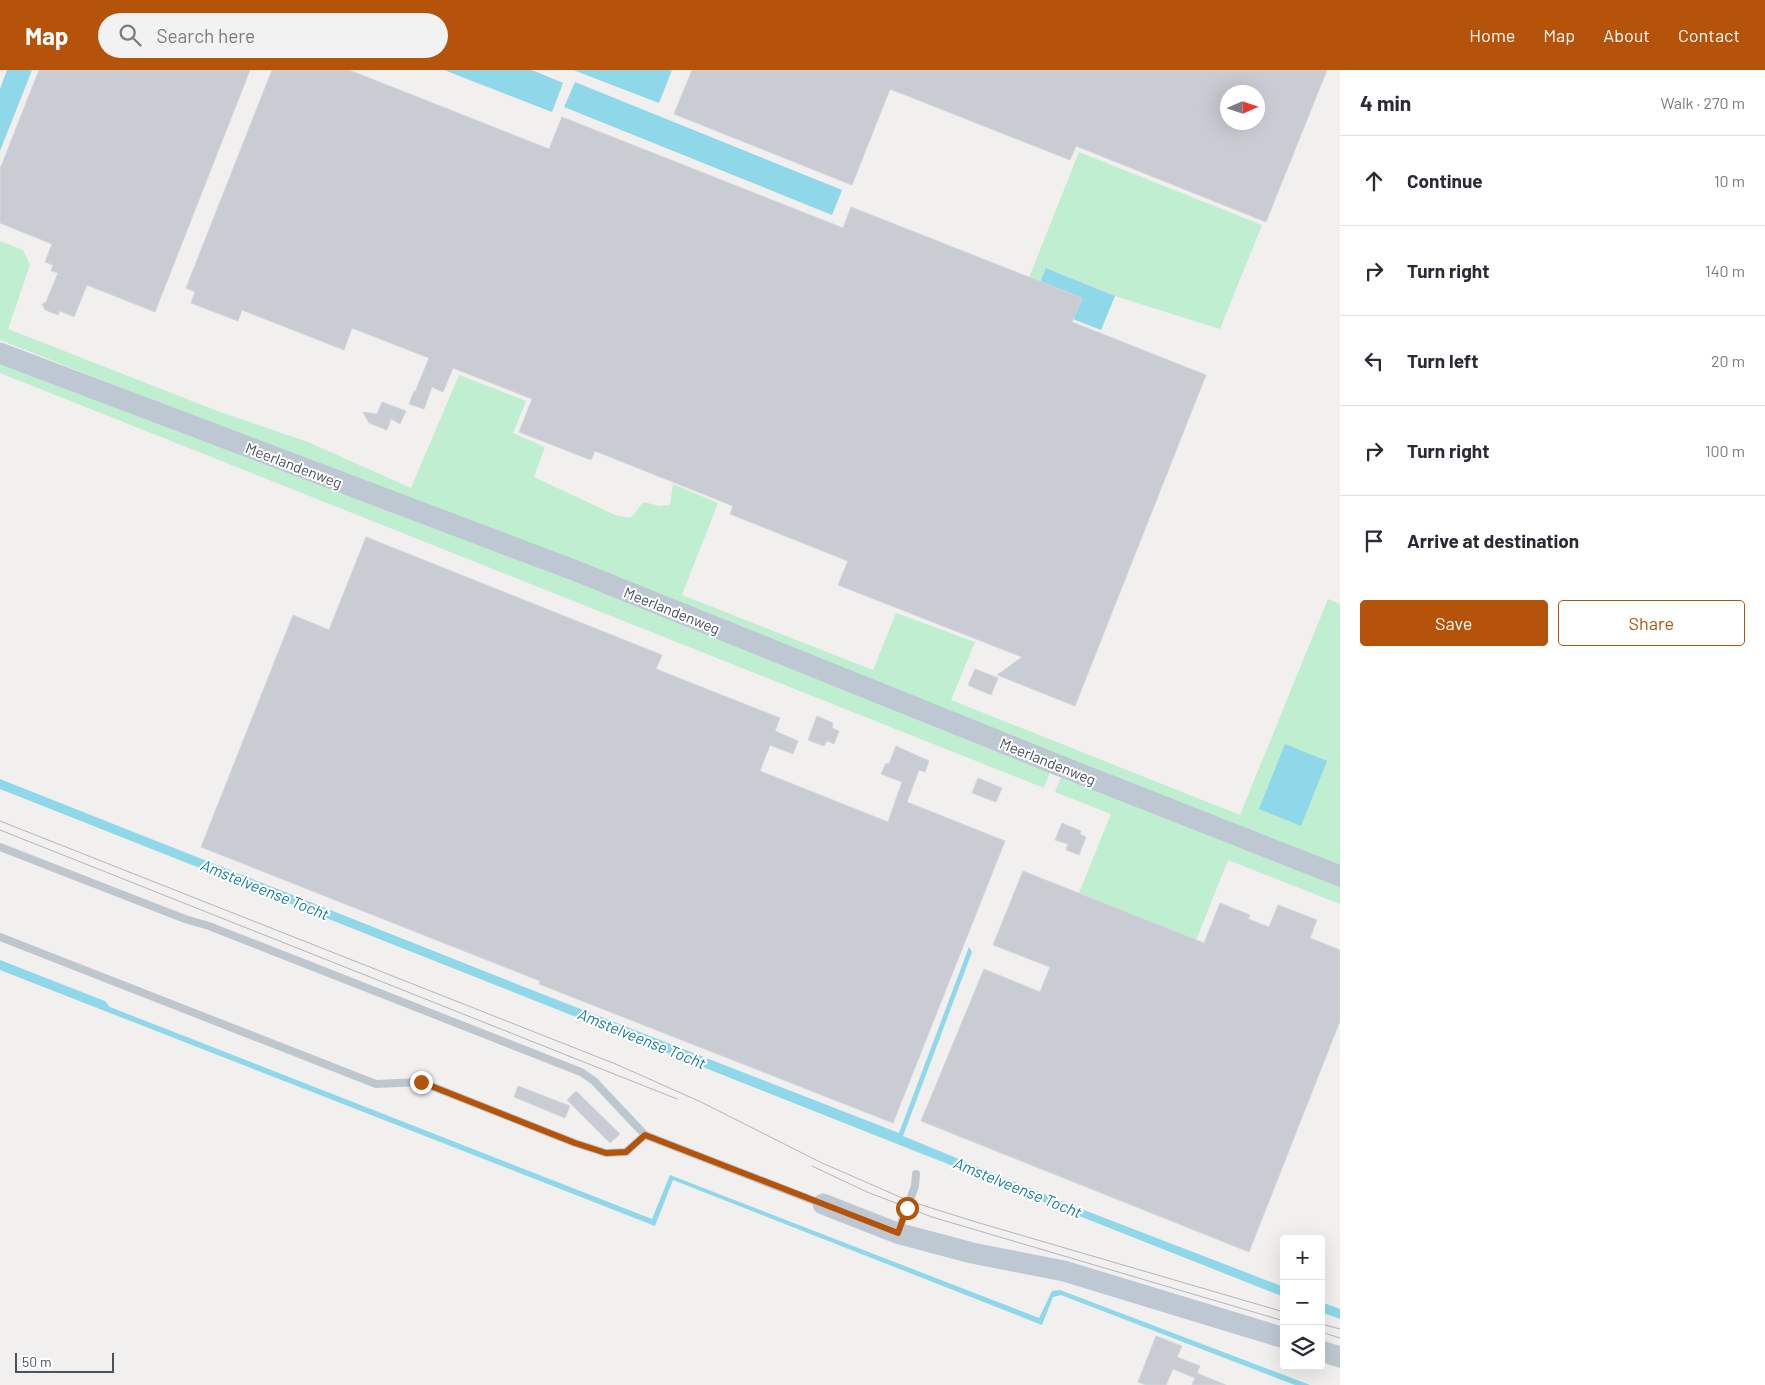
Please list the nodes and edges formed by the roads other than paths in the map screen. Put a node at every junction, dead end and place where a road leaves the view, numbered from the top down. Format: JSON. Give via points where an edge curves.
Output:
{"nodes":[{"id":1,"x":0,"y":353,"type":"edge"},
{"id":2,"x":0,"y":847,"type":"edge"},
{"id":3,"x":1340,"y":876,"type":"edge"},
{"id":4,"x":0,"y":937,"type":"edge"},
{"id":5,"x":645,"y":1135,"type":"junction"},
{"id":6,"x":916,"y":1174,"type":"dead end"},
{"id":7,"x":823,"y":1204,"type":"joint"},
{"id":8,"x":898,"y":1233,"type":"junction"},
{"id":9,"x":1280,"y":1337,"type":"edge"},
{"id":10,"x":1325,"y":1352,"type":"edge"},
{"id":11,"x":1340,"y":1357,"type":"edge"}],
"edges":[{"from":1,"to":3,"type":"street","name":"Meerlandenweg","via":[[576,572]]},
{"from":2,"to":5,"type":"lane","via":[[581,1072],[594,1081]]},
{"from":4,"to":5,"type":"lane","via":[[376,1084],[421,1082],[606,1153],[626,1152]]},
{"from":5,"to":7,"type":"lane"},
{"from":6,"to":8,"type":"lane","via":[[915,1186]]},
{"from":7,"to":8,"type":"street"},
{"from":8,"to":9,"type":"street","via":[[972,1253],[1064,1271]]},
{"from":10,"to":11,"type":"street"}]}
